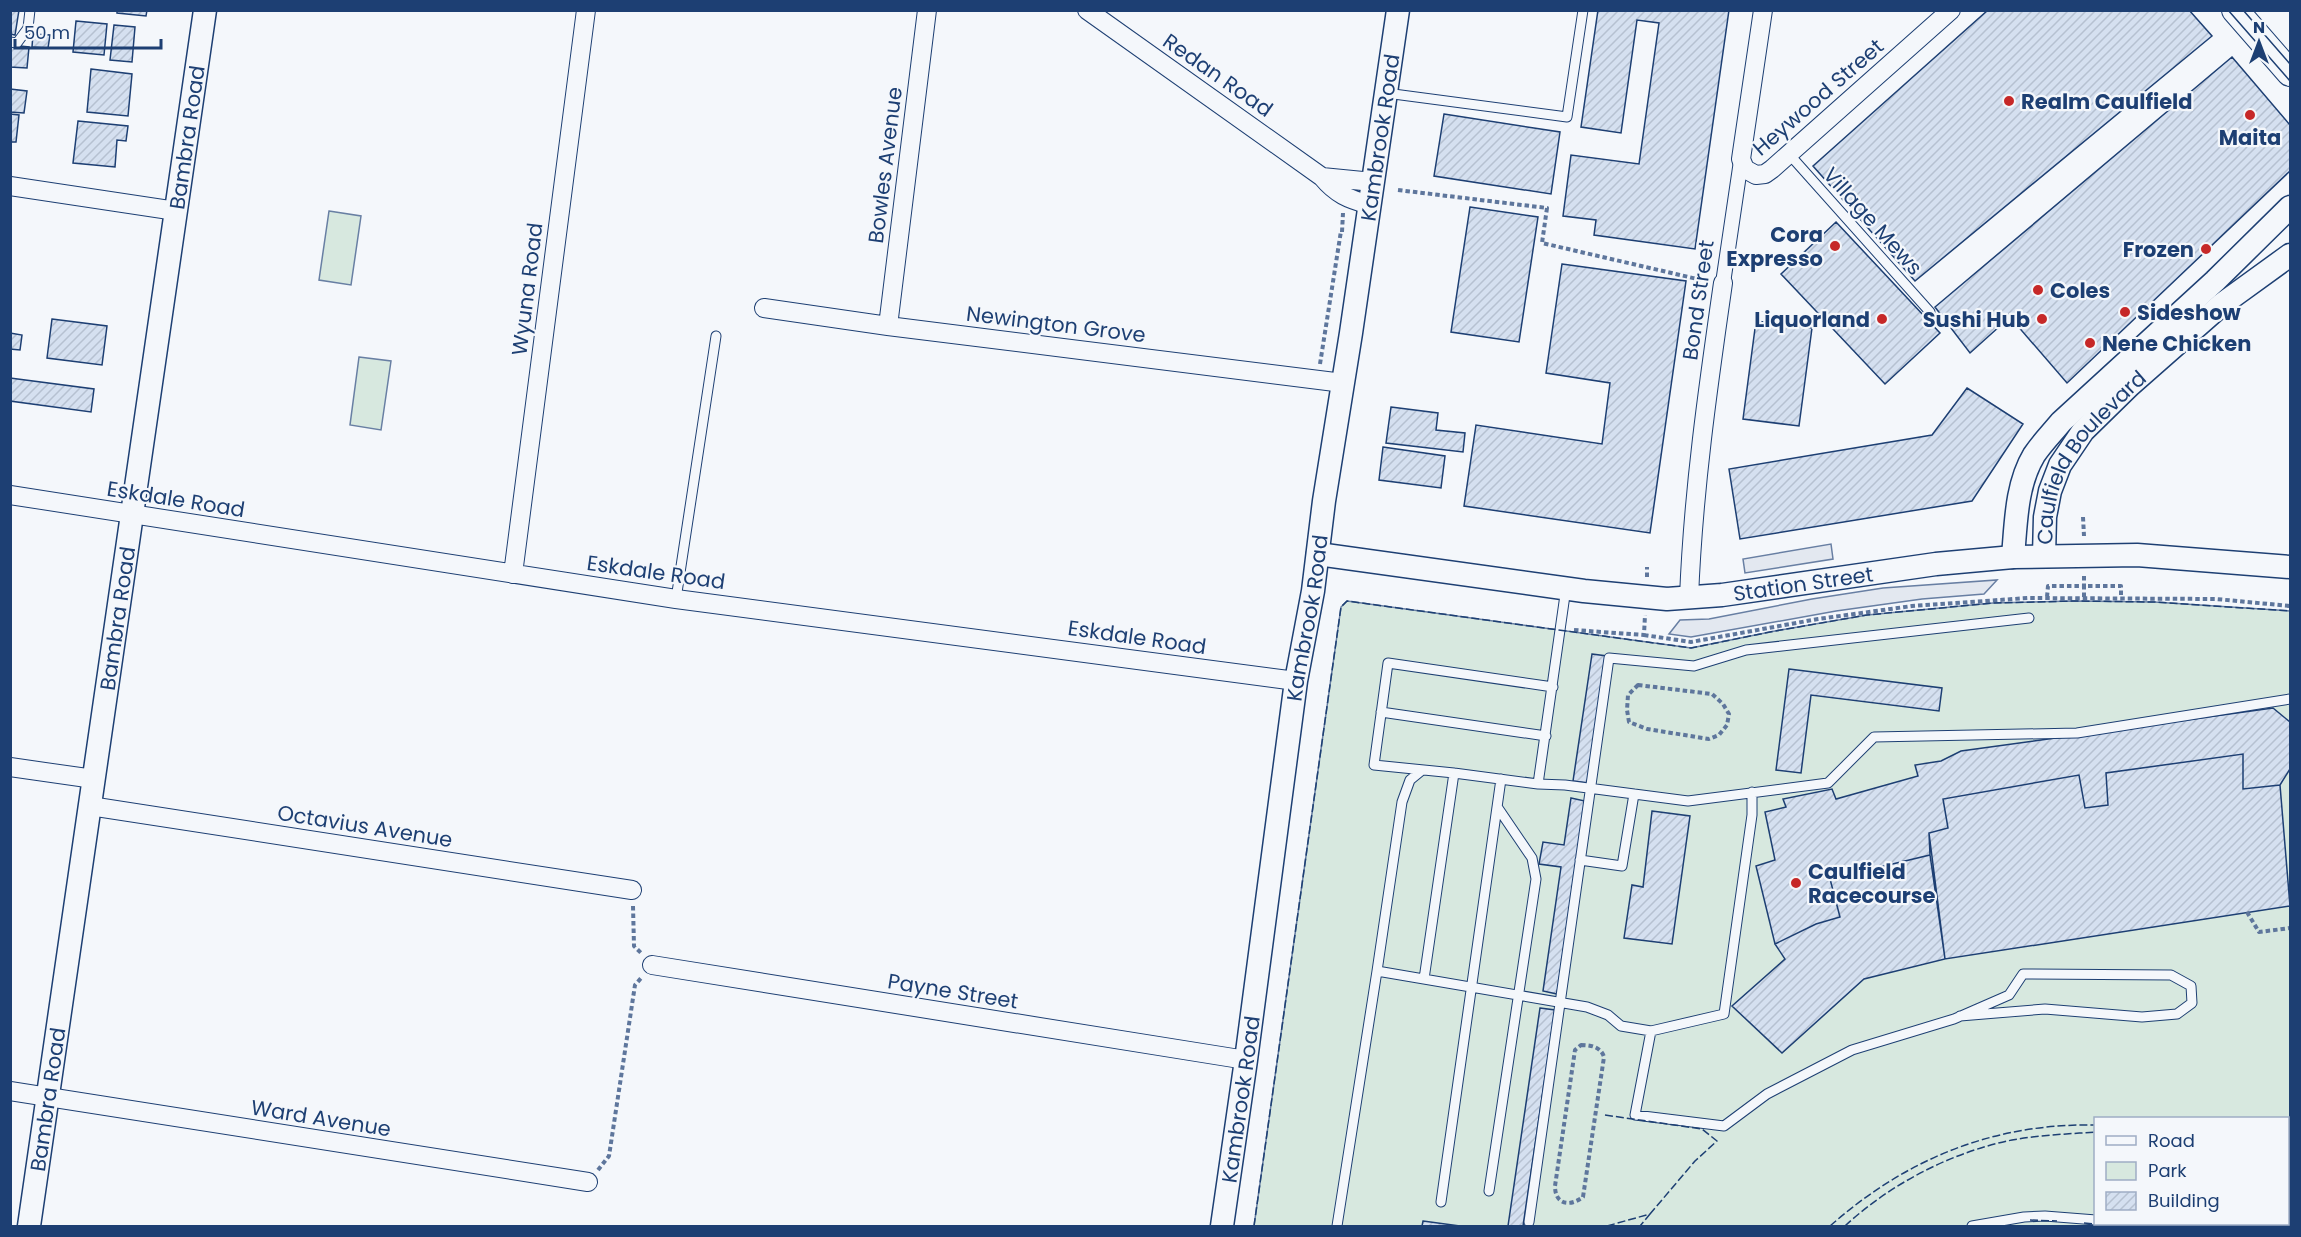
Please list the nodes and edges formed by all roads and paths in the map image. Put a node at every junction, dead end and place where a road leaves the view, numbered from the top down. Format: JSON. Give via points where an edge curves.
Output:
{"nodes":[{"id":1,"x":30,"y":10,"type":"edge"},
{"id":2,"x":205,"y":10,"type":"edge"},
{"id":3,"x":586,"y":10,"type":"edge"},
{"id":4,"x":927,"y":10,"type":"edge"},
{"id":5,"x":1087,"y":10,"type":"edge"},
{"id":6,"x":1398,"y":10,"type":"edge"},
{"id":7,"x":1584,"y":10,"type":"edge"},
{"id":8,"x":1763,"y":10,"type":"edge"},
{"id":9,"x":1951,"y":10,"type":"edge"},
{"id":10,"x":2235,"y":10,"type":"edge"},
{"id":11,"x":10,"y":42,"type":"edge"},
{"id":12,"x":2290,"y":73,"type":"edge"},
{"id":13,"x":1386,"y":93,"type":"junction"},
{"id":14,"x":1789,"y":154,"type":"junction"},
{"id":15,"x":1742,"y":161,"type":"junction"},
{"id":16,"x":1322,"y":177,"type":"junction"},
{"id":17,"x":1373,"y":182,"type":"junction"},
{"id":18,"x":10,"y":186,"type":"edge"},
{"id":19,"x":1398,"y":190,"type":"dead end"},
{"id":20,"x":1370,"y":205,"type":"junction"},
{"id":21,"x":2290,"y":207,"type":"edge"},
{"id":22,"x":176,"y":211,"type":"junction"},
{"id":23,"x":1341,"y":231,"type":"dead end"},
{"id":24,"x":2290,"y":255,"type":"edge"},
{"id":25,"x":1723,"y":283,"type":"junction"},
{"id":26,"x":764,"y":308,"type":"dead end"},
{"id":27,"x":1930,"y":312,"type":"dead end"},
{"id":28,"x":888,"y":326,"type":"junction"},
{"id":29,"x":716,"y":336,"type":"dead end"},
{"id":30,"x":1318,"y":380,"type":"junction"},
{"id":31,"x":1343,"y":382,"type":"junction"},
{"id":32,"x":10,"y":495,"type":"edge"},
{"id":33,"x":133,"y":515,"type":"junction"},
{"id":34,"x":1318,"y":554,"type":"junction"},
{"id":35,"x":2044,"y":556,"type":"junction"},
{"id":36,"x":2013,"y":557,"type":"junction"},
{"id":37,"x":1647,"y":567,"type":"dead end"},
{"id":38,"x":2290,"y":567,"type":"edge"},
{"id":39,"x":513,"y":574,"type":"junction"},
{"id":40,"x":1566,"y":588,"type":"junction"},
{"id":41,"x":2084,"y":597,"type":"dead end"},
{"id":42,"x":2121,"y":597,"type":"dead end"},
{"id":43,"x":1646,"y":598,"type":"junction"},
{"id":44,"x":1689,"y":598,"type":"junction"},
{"id":45,"x":676,"y":599,"type":"junction"},
{"id":46,"x":2029,"y":618,"type":"dead end"},
{"id":47,"x":1561,"y":629,"type":"junction"},
{"id":48,"x":1296,"y":681,"type":"junction"},
{"id":49,"x":1553,"y":687,"type":"junction"},
{"id":50,"x":1679,"y":690,"type":"joint"},
{"id":51,"x":2290,"y":699,"type":"edge"},
{"id":52,"x":1381,"y":712,"type":"junction"},
{"id":53,"x":1546,"y":736,"type":"junction"},
{"id":54,"x":10,"y":767,"type":"edge"},
{"id":55,"x":1421,"y":771,"type":"junction"},
{"id":56,"x":1454,"y":773,"type":"junction"},
{"id":57,"x":94,"y":779,"type":"junction"},
{"id":58,"x":1501,"y":779,"type":"junction"},
{"id":59,"x":1538,"y":784,"type":"junction"},
{"id":60,"x":1590,"y":788,"type":"junction"},
{"id":61,"x":1752,"y":792,"type":"junction"},
{"id":62,"x":1634,"y":794,"type":"junction"},
{"id":63,"x":90,"y":806,"type":"junction"},
{"id":64,"x":1498,"y":808,"type":"junction"},
{"id":65,"x":1580,"y":861,"type":"junction"},
{"id":66,"x":632,"y":890,"type":"joint"},
{"id":67,"x":2247,"y":912,"type":"dead end"},
{"id":68,"x":2290,"y":928,"type":"edge"},
{"id":69,"x":652,"y":965,"type":"junction"},
{"id":70,"x":1377,"y":971,"type":"junction"},
{"id":71,"x":1424,"y":979,"type":"junction"},
{"id":72,"x":1471,"y":987,"type":"junction"},
{"id":73,"x":1518,"y":995,"type":"junction"},
{"id":74,"x":1560,"y":1002,"type":"junction"},
{"id":75,"x":1960,"y":1016,"type":"junction"},
{"id":76,"x":1651,"y":1031,"type":"junction"},
{"id":77,"x":1246,"y":1060,"type":"junction"},
{"id":78,"x":10,"y":1091,"type":"edge"},
{"id":79,"x":48,"y":1097,"type":"junction"},
{"id":80,"x":588,"y":1182,"type":"joint"},
{"id":81,"x":1489,"y":1191,"type":"dead end"},
{"id":82,"x":1583,"y":1197,"type":"joint"},
{"id":83,"x":1440,"y":1202,"type":"dead end"},
{"id":84,"x":2094,"y":1220,"type":"edge"},
{"id":85,"x":1529,"y":1222,"type":"dead end"},
{"id":86,"x":2148,"y":1225,"type":"edge"},
{"id":87,"x":29,"y":1227,"type":"edge"},
{"id":88,"x":1222,"y":1227,"type":"edge"},
{"id":89,"x":1337,"y":1227,"type":"edge"},
{"id":90,"x":1972,"y":1227,"type":"edge"},
{"id":91,"x":2167,"y":1227,"type":"edge"}],
"edges":[{"from":1,"to":11,"type":"lane","via":[[28,27],[17,43]]},
{"from":2,"to":22,"type":"street","name":"Bambra Road"},
{"from":3,"to":39,"type":"street","name":"Wyuna Road"},
{"from":4,"to":28,"type":"street","name":"Bowles Avenue"},
{"from":5,"to":16,"type":"street","name":"Redan Road"},
{"from":6,"to":13,"type":"street","name":"Kambrook Road"},
{"from":7,"to":13,"type":"lane","via":[[1567,117]]},
{"from":8,"to":15,"type":"street","name":"Bond Street"},
{"from":9,"to":14,"type":"street","name":"Heywood Street"},
{"from":10,"to":12,"type":"main road"},
{"from":13,"to":17,"type":"street","name":"Kambrook Road"},
{"from":14,"to":15,"type":"street","name":"Heywood Street","via":[[1761,175],[1749,172]]},
{"from":14,"to":27,"type":"lane","name":"Village Mews"},
{"from":15,"to":25,"type":"street","name":"Bond Street"},
{"from":16,"to":17,"type":"street","name":"Redan Road"},
{"from":16,"to":20,"type":"street","name":"Redan Road","via":[[1345,198]]},
{"from":17,"to":20,"type":"street","name":"Kambrook Road"},
{"from":18,"to":22,"type":"street"},
{"from":19,"to":25,"type":"path","via":[[1547,208],[1542,243]]},
{"from":20,"to":31,"type":"street","name":"Kambrook Road"},
{"from":21,"to":36,"type":"street","name":"Caulfield Boulevard","via":[[2043,442],[2025,474]]},
{"from":22,"to":33,"type":"street","name":"Bambra Road"},
{"from":23,"to":30,"type":"path"},
{"from":24,"to":35,"type":"street","name":"Caulfield Boulevard","via":[[2221,305],[2083,430],[2060,465],[2050,491]]},
{"from":25,"to":44,"type":"street","name":"Bond Street","via":[[1700,450]]},
{"from":26,"to":28,"type":"street","name":"Newington Grove"},
{"from":28,"to":30,"type":"street","name":"Newington Grove"},
{"from":29,"to":45,"type":"lane"},
{"from":30,"to":31,"type":"street","name":"Newington Grove"},
{"from":31,"to":34,"type":"street","name":"Kambrook Road"},
{"from":32,"to":33,"type":"street","name":"Eskdale Road"},
{"from":33,"to":39,"type":"street","name":"Eskdale Road"},
{"from":33,"to":57,"type":"street","name":"Bambra Road"},
{"from":34,"to":40,"type":"street","name":"Station Street"},
{"from":34,"to":48,"type":"street","name":"Kambrook Road"},
{"from":35,"to":36,"type":"street","name":"Station Street"},
{"from":35,"to":38,"type":"street","name":"Station Street","via":[[2137,555]]},
{"from":36,"to":44,"type":"street","name":"Station Street","via":[[1868,572]]},
{"from":37,"to":43,"type":"path"},
{"from":39,"to":45,"type":"street","name":"Eskdale Road"},
{"from":40,"to":43,"type":"street","name":"Station Street"},
{"from":40,"to":47,"type":"lane"},
{"from":41,"to":42,"type":"path","via":[[2084,586],[2121,586]]},
{"from":43,"to":44,"type":"street","name":"Station Street"},
{"from":43,"to":47,"type":"path","via":[[1644,635]]},
{"from":45,"to":48,"type":"street","name":"Eskdale Road"},
{"from":46,"to":60,"type":"lane","via":[[1746,650],[1694,666],[1609,657]]},
{"from":47,"to":49,"type":"lane"},
{"from":48,"to":77,"type":"street","name":"Kambrook Road"},
{"from":49,"to":52,"type":"lane","via":[[1388,663]]},
{"from":49,"to":53,"type":"lane"},
{"from":50,"to":50,"type":"path","via":[[1712,694],[1723,704],[1729,714],[1719,735],[1709,739],[1647,729],[1629,722],[1628,695],[1638,685]]},
{"from":51,"to":61,"type":"lane","via":[[2077,733],[1874,737],[1828,783]]},
{"from":52,"to":53,"type":"lane"},
{"from":52,"to":55,"type":"lane","via":[[1374,765]]},
{"from":53,"to":59,"type":"lane"},
{"from":54,"to":57,"type":"street"},
{"from":55,"to":56,"type":"lane"},
{"from":55,"to":70,"type":"lane","via":[[1410,780],[1402,802]]},
{"from":56,"to":58,"type":"lane"},
{"from":56,"to":71,"type":"lane"},
{"from":57,"to":63,"type":"street","name":"Bambra Road"},
{"from":58,"to":59,"type":"lane"},
{"from":58,"to":64,"type":"lane"},
{"from":59,"to":60,"type":"lane"},
{"from":60,"to":62,"type":"lane"},
{"from":60,"to":65,"type":"lane"},
{"from":61,"to":62,"type":"lane","via":[[1688,801]]},
{"from":61,"to":76,"type":"lane","via":[[1724,1014]]},
{"from":62,"to":65,"type":"lane","via":[[1623,866]]},
{"from":63,"to":66,"type":"street","name":"Octavius Avenue"},
{"from":63,"to":79,"type":"street","name":"Bambra Road"},
{"from":64,"to":72,"type":"lane"},
{"from":64,"to":73,"type":"lane","via":[[1532,858],[1536,879]]},
{"from":65,"to":74,"type":"lane"},
{"from":66,"to":69,"type":"path","via":[[634,946]]},
{"from":67,"to":68,"type":"path","via":[[2259,932]]},
{"from":69,"to":77,"type":"street","name":"Payne Street"},
{"from":69,"to":80,"type":"path","via":[[635,985],[609,1156]]},
{"from":70,"to":71,"type":"lane"},
{"from":70,"to":89,"type":"lane"},
{"from":71,"to":72,"type":"lane"},
{"from":72,"to":73,"type":"lane"},
{"from":72,"to":83,"type":"lane"},
{"from":73,"to":74,"type":"lane"},
{"from":73,"to":81,"type":"lane"},
{"from":74,"to":76,"type":"lane","via":[[1601,1012],[1621,1026]]},
{"from":74,"to":85,"type":"lane"},
{"from":75,"to":75,"type":"lane","via":[[2009,995],[2023,974],[2171,975],[2191,986],[2192,1004],[2177,1014],[2142,1017],[2045,1009]]},
{"from":75,"to":76,"type":"lane","via":[[1852,1050],[1767,1094],[1724,1126],[1635,1115]]},
{"from":77,"to":88,"type":"street","name":"Kambrook Road"},
{"from":78,"to":79,"type":"street","name":"Ward Avenue"},
{"from":79,"to":80,"type":"street","name":"Ward Avenue"},
{"from":79,"to":87,"type":"street","name":"Bambra Road"},
{"from":82,"to":82,"type":"path","via":[[1604,1057],[1590,1045],[1575,1050],[1555,1186],[1561,1200],[1569,1204]]},
{"from":84,"to":90,"type":"lane","via":[[2024,1216]]},
{"from":86,"to":91,"type":"lane"}]}
